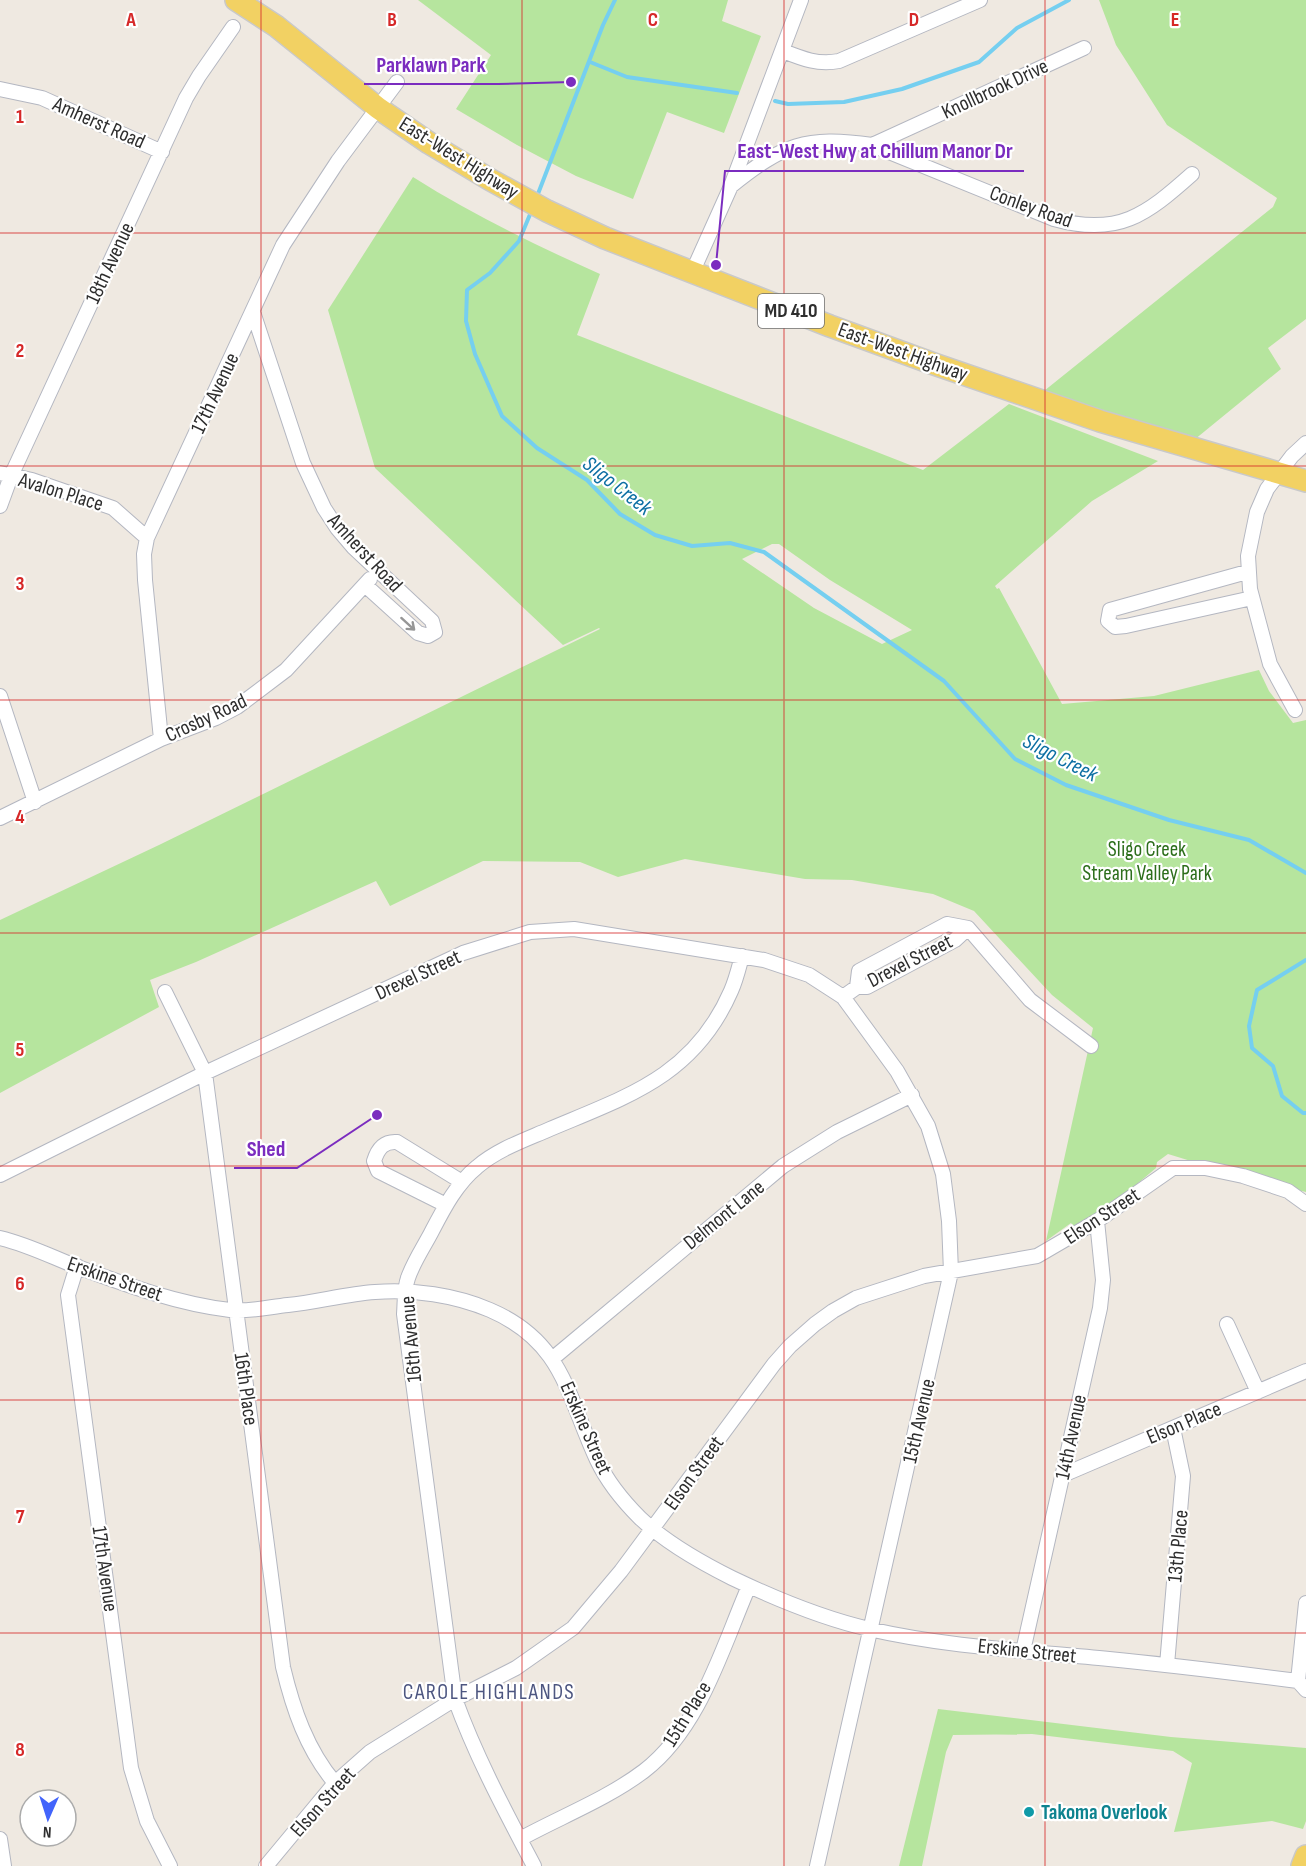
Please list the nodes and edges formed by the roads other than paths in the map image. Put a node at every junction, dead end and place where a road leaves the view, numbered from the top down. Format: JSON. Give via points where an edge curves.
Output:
{"nodes":[{"id":1,"x":236,"y":0,"type":"edge"},
{"id":2,"x":253,"y":0,"type":"edge"},
{"id":3,"x":801,"y":0,"type":"edge"},
{"id":4,"x":980,"y":0,"type":"edge"},
{"id":5,"x":276,"y":26,"type":"junction"},
{"id":6,"x":233,"y":27,"type":"dead end"},
{"id":7,"x":1084,"y":48,"type":"dead end"},
{"id":8,"x":783,"y":51,"type":"junction"},
{"id":9,"x":397,"y":82,"type":"dead end"},
{"id":10,"x":0,"y":89,"type":"edge"},
{"id":11,"x":378,"y":108,"type":"junction"},
{"id":12,"x":872,"y":145,"type":"junction"},
{"id":13,"x":162,"y":152,"type":"junction"},
{"id":14,"x":1192,"y":174,"type":"dead end"},
{"id":15,"x":731,"y":186,"type":"junction"},
{"id":16,"x":692,"y":273,"type":"junction"},
{"id":17,"x":253,"y":312,"type":"junction"},
{"id":18,"x":1306,"y":443,"type":"edge"},
{"id":19,"x":1279,"y":473,"type":"junction"},
{"id":20,"x":5,"y":475,"type":"edge"},
{"id":21,"x":1306,"y":481,"type":"edge"},
{"id":22,"x":0,"y":506,"type":"edge"},
{"id":23,"x":147,"y":538,"type":"junction"},
{"id":24,"x":378,"y":571,"type":"junction"},
{"id":25,"x":1247,"y":572,"type":"junction"},
{"id":26,"x":365,"y":585,"type":"junction"},
{"id":27,"x":1252,"y":598,"type":"junction"},
{"id":28,"x":0,"y":696,"type":"edge"},
{"id":29,"x":1295,"y":710,"type":"dead end"},
{"id":30,"x":161,"y":739,"type":"junction"},
{"id":31,"x":35,"y":802,"type":"junction"},
{"id":32,"x":0,"y":818,"type":"edge"},
{"id":33,"x":742,"y":956,"type":"junction"},
{"id":34,"x":165,"y":992,"type":"dead end"},
{"id":35,"x":843,"y":997,"type":"junction"},
{"id":36,"x":1091,"y":1046,"type":"dead end"},
{"id":37,"x":205,"y":1073,"type":"junction"},
{"id":38,"x":912,"y":1095,"type":"junction"},
{"id":39,"x":0,"y":1175,"type":"edge"},
{"id":40,"x":462,"y":1182,"type":"junction"},
{"id":41,"x":1306,"y":1204,"type":"edge"},
{"id":42,"x":446,"y":1205,"type":"junction"},
{"id":43,"x":1097,"y":1221,"type":"junction"},
{"id":44,"x":0,"y":1238,"type":"edge"},
{"id":45,"x":77,"y":1266,"type":"junction"},
{"id":46,"x":951,"y":1272,"type":"junction"},
{"id":47,"x":405,"y":1293,"type":"junction"},
{"id":48,"x":236,"y":1311,"type":"junction"},
{"id":49,"x":1227,"y":1324,"type":"dead end"},
{"id":50,"x":552,"y":1359,"type":"junction"},
{"id":51,"x":1306,"y":1371,"type":"edge"},
{"id":52,"x":1258,"y":1392,"type":"junction"},
{"id":53,"x":1173,"y":1428,"type":"junction"},
{"id":54,"x":1063,"y":1475,"type":"junction"},
{"id":55,"x":652,"y":1529,"type":"junction"},
{"id":56,"x":749,"y":1586,"type":"junction"},
{"id":57,"x":1306,"y":1603,"type":"edge"},
{"id":58,"x":871,"y":1630,"type":"junction"},
{"id":59,"x":1023,"y":1651,"type":"junction"},
{"id":60,"x":1167,"y":1665,"type":"junction"},
{"id":61,"x":1302,"y":1686,"type":"edge"},
{"id":62,"x":455,"y":1699,"type":"junction"},
{"id":63,"x":335,"y":1783,"type":"junction"},
{"id":64,"x":0,"y":1839,"type":"edge"},
{"id":65,"x":520,"y":1839,"type":"junction"},
{"id":66,"x":1306,"y":1856,"type":"edge"},
{"id":67,"x":4,"y":1866,"type":"edge"},
{"id":68,"x":170,"y":1866,"type":"edge"},
{"id":69,"x":266,"y":1866,"type":"edge"},
{"id":70,"x":534,"y":1866,"type":"edge"},
{"id":71,"x":817,"y":1866,"type":"edge"},
{"id":72,"x":1302,"y":1866,"type":"edge"}],
"edges":[{"from":1,"to":5,"type":"main road","name":"East-West Highway","number":"MD 410"},
{"from":2,"to":5,"type":"main road","name":"East-West Highway","number":"MD 410"},
{"from":3,"to":8,"type":"street"},
{"from":4,"to":8,"type":"street","via":[[839,61],[809,61]]},
{"from":5,"to":11,"type":"main road","name":"East-West Highway","number":"MD 410"},
{"from":6,"to":13,"type":"street","name":"18th Avenue","via":[[192,87]]},
{"from":7,"to":12,"type":"street","name":"Knollbrook Drive"},
{"from":8,"to":15,"type":"street"},
{"from":9,"to":11,"type":"street","name":"17th Avenue"},
{"from":10,"to":13,"type":"street","name":"Amherst Road","via":[[42,98]]},
{"from":11,"to":16,"type":"main road","name":"East-West Highway","number":"MD 410","via":[[436,147],[547,211]]},
{"from":11,"to":17,"type":"street","name":"17th Avenue","via":[[296,223]]},
{"from":12,"to":14,"type":"street","name":"Conley Road","via":[[1054,219],[1081,225],[1113,224],[1145,213]]},
{"from":12,"to":15,"type":"street","name":"Conley Road","via":[[833,141],[797,145],[778,152]]},
{"from":13,"to":20,"type":"street","name":"18th Avenue"},
{"from":15,"to":16,"type":"street"},
{"from":16,"to":19,"type":"main road","name":"East-West Highway","number":"MD 410","via":[[1093,419]]},
{"from":17,"to":23,"type":"street","name":"17th Avenue"},
{"from":17,"to":24,"type":"street","name":"Amherst Road","via":[[303,463],[324,508],[337,528]]},
{"from":18,"to":19,"type":"street"},
{"from":19,"to":21,"type":"main road","name":"East-West Highway","number":"MD 410"},
{"from":19,"to":25,"type":"street","via":[[1257,512],[1249,541]]},
{"from":20,"to":22,"type":"street","name":"18th Avenue"},
{"from":20,"to":23,"type":"street","name":"Avalon Place","via":[[32,480],[113,508]]},
{"from":23,"to":30,"type":"street","name":"17th Avenue","via":[[145,580]]},
{"from":24,"to":26,"type":"street","name":"Crosby Road"},
{"from":26,"to":24,"type":"street","name":"Amherst Road","one_way":true,"via":[[418,633],[433,635],[432,621]]},
{"from":25,"to":27,"type":"street"},
{"from":25,"to":27,"type":"street","via":[[1110,610],[1108,621],[1115,627],[1126,626]]},
{"from":26,"to":30,"type":"street","name":"Crosby Road","via":[[301,655],[255,695],[216,718]]},
{"from":27,"to":29,"type":"street","via":[[1270,664]]},
{"from":28,"to":31,"type":"street"},
{"from":30,"to":31,"type":"street","name":"Crosby Road"},
{"from":31,"to":32,"type":"street","name":"Crosby Road"},
{"from":33,"to":35,"type":"street","name":"Drexel Street","via":[[797,969]]},
{"from":33,"to":37,"type":"street","name":"Drexel Street","via":[[574,929],[530,932],[463,953]]},
{"from":33,"to":40,"type":"street","name":"16th Avenue","via":[[721,1012],[674,1069],[623,1098],[490,1157]]},
{"from":34,"to":37,"type":"street","name":"16th Place"},
{"from":35,"to":36,"type":"street","name":"Drexel Street","via":[[955,940],[968,928],[1030,1000]]},
{"from":35,"to":38,"type":"street","name":"15th Avenue"},
{"from":37,"to":39,"type":"street","name":"Drexel Street"},
{"from":37,"to":48,"type":"street","name":"16th Place"},
{"from":38,"to":46,"type":"street","name":"15th Avenue","via":[[928,1126],[943,1174]]},
{"from":38,"to":50,"type":"street","name":"Delmont Lane","via":[[837,1132],[783,1166]]},
{"from":40,"to":42,"type":"street","name":"16th Avenue"},
{"from":40,"to":42,"type":"street","via":[[397,1142],[389,1141],[376,1153],[378,1170]]},
{"from":41,"to":43,"type":"street","name":"Elson Street","via":[[1288,1191],[1243,1176],[1205,1168],[1173,1168]]},
{"from":42,"to":47,"type":"street","name":"16th Avenue","via":[[408,1277]]},
{"from":43,"to":46,"type":"street","name":"Elson Street","via":[[1037,1256]]},
{"from":43,"to":54,"type":"street","name":"14th Avenue","via":[[1103,1280],[1100,1308]]},
{"from":44,"to":45,"type":"street","name":"Erskine Street"},
{"from":45,"to":48,"type":"street","name":"Erskine Street","via":[[173,1298]]},
{"from":45,"to":68,"type":"street","name":"17th Avenue","via":[[68,1295],[131,1768],[147,1821]]},
{"from":46,"to":55,"type":"street","name":"Elson Street","via":[[924,1276],[856,1298],[803,1334],[774,1364]]},
{"from":46,"to":58,"type":"street","name":"15th Avenue"},
{"from":47,"to":48,"type":"street","name":"Erskine Street","via":[[376,1292]]},
{"from":47,"to":50,"type":"street","name":"Erskine Street","via":[[451,1298],[492,1311],[515,1324]]},
{"from":47,"to":62,"type":"street","name":"16th Avenue","via":[[404,1314]]},
{"from":48,"to":63,"type":"street","name":"16th Place","via":[[283,1667],[310,1749]]},
{"from":49,"to":52,"type":"street"},
{"from":50,"to":55,"type":"street","name":"Erskine Street","via":[[572,1396],[598,1462],[613,1486]]},
{"from":51,"to":52,"type":"street","name":"Elson Place"},
{"from":52,"to":53,"type":"street","name":"Elson Place"},
{"from":53,"to":54,"type":"street","name":"Elson Place"},
{"from":53,"to":60,"type":"street","name":"13th Place","via":[[1183,1476]]},
{"from":54,"to":59,"type":"street","name":"14th Avenue"},
{"from":55,"to":56,"type":"street","name":"Erskine Street","via":[[698,1560]]},
{"from":55,"to":62,"type":"street","name":"Elson Street","via":[[573,1628],[516,1668]]},
{"from":56,"to":58,"type":"street","name":"Erskine Street","via":[[799,1608]]},
{"from":56,"to":65,"type":"street","name":"15th Place","via":[[696,1709],[670,1745],[625,1784]]},
{"from":57,"to":61,"type":"street"},
{"from":58,"to":59,"type":"street","name":"Erskine Street"},
{"from":58,"to":71,"type":"street","name":"15th Avenue"},
{"from":59,"to":60,"type":"street","name":"Erskine Street"},
{"from":60,"to":61,"type":"street","name":"Erskine Street"},
{"from":62,"to":63,"type":"street","name":"Elson Street","via":[[389,1738]]},
{"from":62,"to":65,"type":"street","name":"16th Avenue","via":[[489,1781]]},
{"from":63,"to":69,"type":"street","name":"Elson Street"},
{"from":64,"to":67,"type":"street"},
{"from":65,"to":70,"type":"street","name":"16th Avenue"},
{"from":66,"to":72,"type":"main road"}]}
